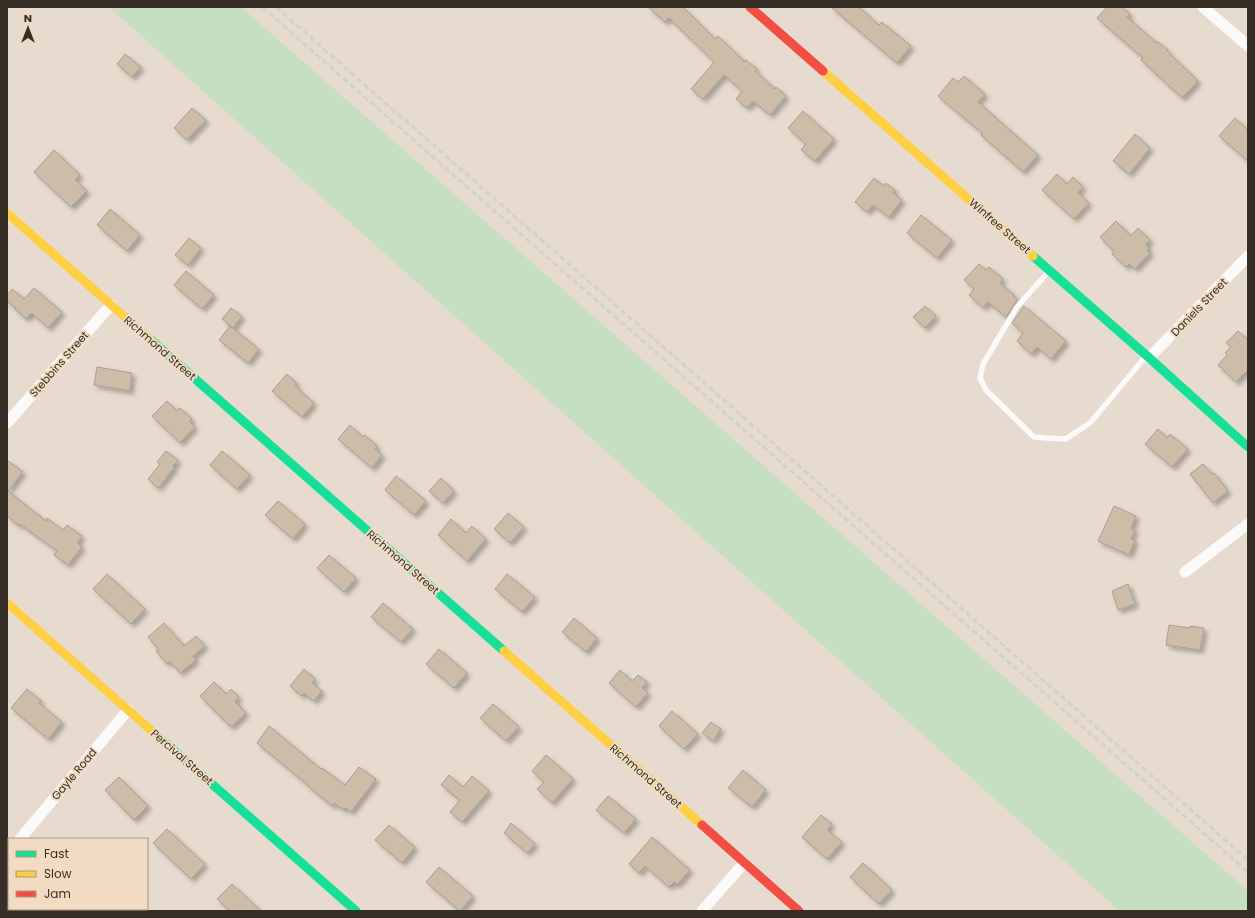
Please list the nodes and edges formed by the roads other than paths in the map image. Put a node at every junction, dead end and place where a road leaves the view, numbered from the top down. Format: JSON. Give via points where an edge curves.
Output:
{"nodes":[{"id":1,"x":750,"y":7,"type":"edge"},
{"id":2,"x":1203,"y":7,"type":"edge"},
{"id":3,"x":1248,"y":46,"type":"edge"},
{"id":4,"x":7,"y":213,"type":"edge"},
{"id":5,"x":1248,"y":256,"type":"edge"},
{"id":6,"x":1050,"y":270,"type":"junction"},
{"id":7,"x":111,"y":305,"type":"junction"},
{"id":8,"x":1148,"y":357,"type":"junction"},
{"id":9,"x":7,"y":424,"type":"edge"},
{"id":10,"x":1248,"y":447,"type":"edge"},
{"id":11,"x":1248,"y":524,"type":"edge"},
{"id":12,"x":1185,"y":572,"type":"dead end"},
{"id":13,"x":7,"y":603,"type":"edge"},
{"id":14,"x":128,"y":710,"type":"junction"},
{"id":15,"x":21,"y":838,"type":"edge"},
{"id":16,"x":744,"y":862,"type":"junction"},
{"id":17,"x":356,"y":911,"type":"edge"},
{"id":18,"x":702,"y":911,"type":"edge"},
{"id":19,"x":799,"y":911,"type":"edge"}],
"edges":[{"from":1,"to":6,"type":"street","name":"Winfree Street"},
{"from":2,"to":3,"type":"street"},
{"from":4,"to":7,"type":"street","name":"Richmond Street"},
{"from":5,"to":8,"type":"street","name":"Daniels Street"},
{"from":6,"to":8,"type":"street","name":"Winfree Street"},
{"from":6,"to":8,"type":"lane","via":[[1017,307],[983,364],[980,378],[986,390],[1034,436],[1066,439],[1091,422]]},
{"from":7,"to":9,"type":"street","name":"Stebbins Street"},
{"from":7,"to":16,"type":"street","name":"Richmond Street"},
{"from":8,"to":10,"type":"street","name":"Winfree Street"},
{"from":11,"to":12,"type":"street"},
{"from":13,"to":14,"type":"street","name":"Percival Street"},
{"from":14,"to":15,"type":"street","name":"Gayle Road"},
{"from":14,"to":17,"type":"street","name":"Percival Street"},
{"from":16,"to":18,"type":"street"},
{"from":16,"to":19,"type":"street","name":"Richmond Street"}]}
